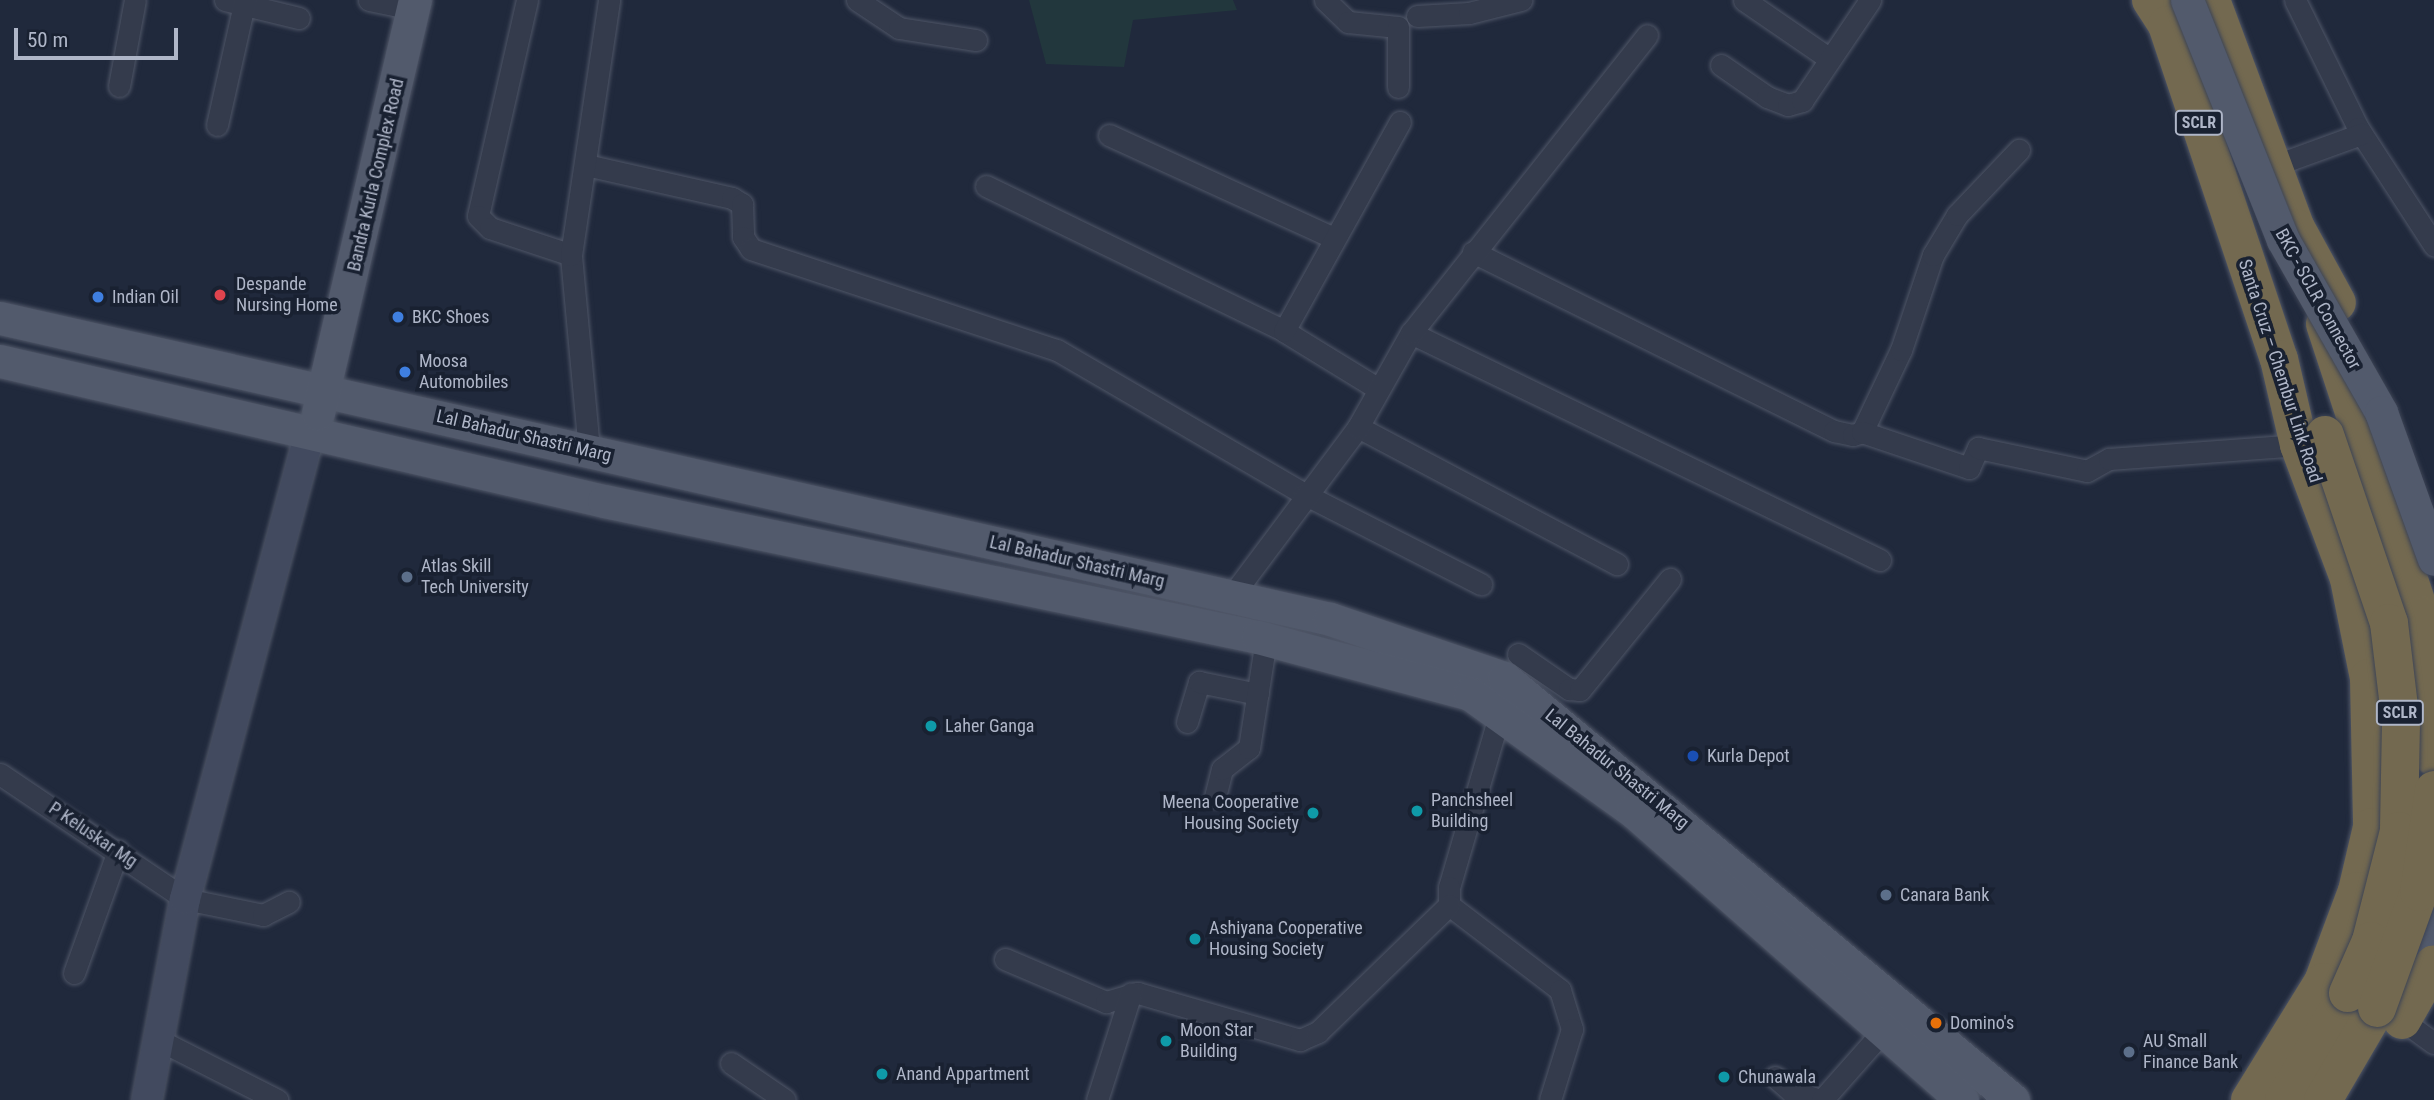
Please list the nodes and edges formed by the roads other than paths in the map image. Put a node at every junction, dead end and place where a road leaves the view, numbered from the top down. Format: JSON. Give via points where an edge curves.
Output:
{"nodes":[{"id":1,"x":135,"y":0,"type":"edge"},
{"id":2,"x":369,"y":0,"type":"edge"},
{"id":3,"x":527,"y":0,"type":"edge"},
{"id":4,"x":609,"y":0,"type":"edge"},
{"id":5,"x":857,"y":0,"type":"edge"},
{"id":6,"x":1325,"y":0,"type":"edge"},
{"id":7,"x":1744,"y":0,"type":"edge"},
{"id":8,"x":1870,"y":0,"type":"edge"},
{"id":9,"x":2211,"y":0,"type":"edge"},
{"id":10,"x":2295,"y":0,"type":"edge"},
{"id":11,"x":1515,"y":1,"type":"edge"},
{"id":12,"x":238,"y":2,"type":"edge"},
{"id":13,"x":414,"y":4,"type":"edge"},
{"id":14,"x":2166,"y":6,"type":"edge"},
{"id":15,"x":1417,"y":16,"type":"dead end"},
{"id":16,"x":299,"y":18,"type":"dead end"},
{"id":17,"x":1647,"y":35,"type":"dead end"},
{"id":18,"x":976,"y":40,"type":"dead end"},
{"id":19,"x":1830,"y":59,"type":"junction"},
{"id":20,"x":1721,"y":65,"type":"dead end"},
{"id":21,"x":119,"y":86,"type":"dead end"},
{"id":22,"x":1398,"y":87,"type":"dead end"},
{"id":23,"x":1400,"y":122,"type":"dead end"},
{"id":24,"x":217,"y":125,"type":"dead end"},
{"id":25,"x":2361,"y":134,"type":"junction"},
{"id":26,"x":1109,"y":135,"type":"dead end"},
{"id":27,"x":2019,"y":150,"type":"dead end"},
{"id":28,"x":586,"y":165,"type":"junction"},
{"id":29,"x":2273,"y":166,"type":"junction"},
{"id":30,"x":986,"y":186,"type":"dead end"},
{"id":31,"x":2296,"y":228,"type":"junction"},
{"id":32,"x":1334,"y":238,"type":"junction"},
{"id":33,"x":2434,"y":245,"type":"edge"},
{"id":34,"x":1473,"y":252,"type":"junction"},
{"id":35,"x":571,"y":255,"type":"junction"},
{"id":36,"x":0,"y":318,"type":"edge"},
{"id":37,"x":1284,"y":331,"type":"junction"},
{"id":38,"x":1411,"y":333,"type":"junction"},
{"id":39,"x":85,"y":336,"type":"junction"},
{"id":40,"x":0,"y":361,"type":"edge"},
{"id":41,"x":74,"y":380,"type":"junction"},
{"id":42,"x":1377,"y":388,"type":"junction"},
{"id":43,"x":327,"y":392,"type":"junction"},
{"id":44,"x":1359,"y":426,"type":"junction"},
{"id":45,"x":1862,"y":432,"type":"junction"},
{"id":46,"x":2326,"y":434,"type":"junction"},
{"id":47,"x":309,"y":435,"type":"junction"},
{"id":48,"x":589,"y":450,"type":"junction"},
{"id":49,"x":1304,"y":494,"type":"junction"},
{"id":50,"x":2434,"y":518,"type":"edge"},
{"id":51,"x":2434,"y":559,"type":"edge"},
{"id":52,"x":1880,"y":560,"type":"dead end"},
{"id":53,"x":1616,"y":564,"type":"dead end"},
{"id":54,"x":1670,"y":579,"type":"dead end"},
{"id":55,"x":1481,"y":584,"type":"dead end"},
{"id":56,"x":1231,"y":597,"type":"junction"},
{"id":57,"x":1266,"y":639,"type":"junction"},
{"id":58,"x":1518,"y":654,"type":"dead end"},
{"id":59,"x":1258,"y":694,"type":"junction"},
{"id":60,"x":1526,"y":695,"type":"junction"},
{"id":61,"x":1187,"y":722,"type":"dead end"},
{"id":62,"x":2434,"y":757,"type":"edge"},
{"id":63,"x":0,"y":774,"type":"edge"},
{"id":64,"x":2434,"y":790,"type":"edge"},
{"id":65,"x":1215,"y":797,"type":"dead end"},
{"id":66,"x":118,"y":851,"type":"junction"},
{"id":67,"x":2359,"y":885,"type":"junction"},
{"id":68,"x":185,"y":899,"type":"junction"},
{"id":69,"x":289,"y":902,"type":"dead end"},
{"id":70,"x":1449,"y":905,"type":"junction"},
{"id":71,"x":2434,"y":908,"type":"edge"},
{"id":72,"x":2434,"y":921,"type":"edge"},
{"id":73,"x":1005,"y":959,"type":"dead end"},
{"id":74,"x":2434,"y":964,"type":"edge"},
{"id":75,"x":74,"y":973,"type":"dead end"},
{"id":76,"x":1131,"y":993,"type":"junction"},
{"id":77,"x":1862,"y":993,"type":"junction"},
{"id":78,"x":2390,"y":1014,"type":"junction"},
{"id":79,"x":1883,"y":1031,"type":"junction"},
{"id":80,"x":157,"y":1039,"type":"junction"},
{"id":81,"x":2434,"y":1042,"type":"edge"},
{"id":82,"x":731,"y":1063,"type":"dead end"},
{"id":83,"x":1774,"y":1077,"type":"dead end"},
{"id":84,"x":147,"y":1100,"type":"edge"},
{"id":85,"x":277,"y":1100,"type":"edge"},
{"id":86,"x":785,"y":1100,"type":"edge"},
{"id":87,"x":1097,"y":1100,"type":"edge"},
{"id":88,"x":1550,"y":1100,"type":"edge"},
{"id":89,"x":1821,"y":1100,"type":"edge"},
{"id":90,"x":1962,"y":1100,"type":"edge"},
{"id":91,"x":2013,"y":1100,"type":"edge"},
{"id":92,"x":2250,"y":1100,"type":"edge"},
{"id":93,"x":2284,"y":1100,"type":"edge"},
{"id":94,"x":2323,"y":1100,"type":"edge"},
{"id":95,"x":2345,"y":1100,"type":"edge"}],
"edges":[{"from":1,"to":21,"type":"street"},
{"from":2,"to":13,"type":"street"},
{"from":3,"to":35,"type":"street","via":[[478,216],[490,228]]},
{"from":4,"to":28,"type":"street"},
{"from":5,"to":18,"type":"street","via":[[899,28]]},
{"from":6,"to":22,"type":"street","via":[[1348,22],[1398,27]]},
{"from":7,"to":19,"type":"street"},
{"from":8,"to":19,"type":"street"},
{"from":9,"to":29,"type":"highway","number":"SCLR"},
{"from":10,"to":25,"type":"street"},
{"from":11,"to":15,"type":"street"},
{"from":12,"to":16,"type":"street"},
{"from":12,"to":24,"type":"street"},
{"from":13,"to":43,"type":"main road","name":"Bandra Kurla Complex Road"},
{"from":14,"to":46,"type":"highway","name":"Santa Cruz – Chembur Link Road","number":"SCLR","via":[[2241,250]]},
{"from":14,"to":51,"type":"main road","name":"BKC - SCLR Connector","bridge":true,"via":[[2283,240],[2381,412]]},
{"from":17,"to":34,"type":"street"},
{"from":19,"to":20,"type":"street","via":[[1801,101],[1788,105]]},
{"from":23,"to":32,"type":"street"},
{"from":25,"to":29,"type":"street"},
{"from":25,"to":33,"type":"street"},
{"from":26,"to":32,"type":"street"},
{"from":27,"to":45,"type":"street","via":[[1957,215],[1933,255],[1901,350]]},
{"from":28,"to":35,"type":"street"},
{"from":28,"to":49,"type":"street","via":[[732,198],[742,204],[743,237],[751,249],[1056,350]]},
{"from":29,"to":31,"type":"highway","number":"SCLR"},
{"from":30,"to":37,"type":"street"},
{"from":31,"to":46,"type":"highway","number":"SCLR"},
{"from":31,"to":50,"type":"highway","via":[[2392,407]]},
{"from":32,"to":37,"type":"street"},
{"from":34,"to":38,"type":"street"},
{"from":34,"to":45,"type":"street","via":[[1834,431]]},
{"from":35,"to":48,"type":"street"},
{"from":36,"to":39,"type":"main road","name":"Lal Bahadur Shastri Marg"},
{"from":37,"to":42,"type":"street"},
{"from":38,"to":42,"type":"street"},
{"from":38,"to":52,"type":"street"},
{"from":39,"to":41,"type":"main road"},
{"from":39,"to":43,"type":"main road","name":"Lal Bahadur Shastri Marg"},
{"from":40,"to":41,"type":"main road","name":"Lal Bahadur Shastri Marg"},
{"from":41,"to":47,"type":"main road","name":"Lal Bahadur Shastri Marg"},
{"from":42,"to":44,"type":"street"},
{"from":43,"to":47,"type":"main road","name":"Bandra Kurla Complex Road"},
{"from":43,"to":48,"type":"main road","name":"Lal Bahadur Shastri Marg"},
{"from":44,"to":49,"type":"street"},
{"from":44,"to":53,"type":"street"},
{"from":45,"to":46,"type":"street","via":[[1969,468],[1978,447],[2087,471],[2109,459]]},
{"from":46,"to":62,"type":"highway","number":"SCLR","via":[[2421,616]]},
{"from":46,"to":67,"type":"highway","name":"Santa Cruz – Chembur Link Road","via":[[2368,665],[2375,777]]},
{"from":46,"to":93,"type":"highway","number":"SCLR","bridge":true,"via":[[2389,623],[2401,723],[2399,831],[2371,941]]},
{"from":47,"to":57,"type":"main road","name":"Lal Bahadur Shastri Marg"},
{"from":47,"to":68,"type":"street"},
{"from":48,"to":56,"type":"main road","name":"Lal Bahadur Shastri Marg"},
{"from":49,"to":55,"type":"street"},
{"from":49,"to":56,"type":"street"},
{"from":54,"to":60,"type":"street","via":[[1586,687],[1575,692]]},
{"from":56,"to":60,"type":"main road","name":"Lal Bahadur Shastri Marg","via":[[1330,619],[1504,678]]},
{"from":57,"to":59,"type":"street"},
{"from":57,"to":60,"type":"main road","name":"Lal Bahadur Shastri Marg","via":[[1470,694]]},
{"from":58,"to":60,"type":"street"},
{"from":59,"to":61,"type":"street","via":[[1199,682]]},
{"from":59,"to":65,"type":"street","via":[[1249,748],[1222,769]]},
{"from":60,"to":70,"type":"street","via":[[1449,887]]},
{"from":60,"to":77,"type":"main road","name":"Lal Bahadur Shastri Marg","via":[[1633,811]]},
{"from":63,"to":66,"type":"street","name":"P Keluskar Mg"},
{"from":64,"to":78,"type":"highway","bridge":true,"via":[[2419,892]]},
{"from":66,"to":68,"type":"street","name":"P Keluskar Mg"},
{"from":66,"to":75,"type":"street"},
{"from":67,"to":71,"type":"highway"},
{"from":67,"to":92,"type":"highway","name":"Santa Cruz – Chembur Link Road","via":[[2323,982]]},
{"from":68,"to":69,"type":"street","via":[[263,915]]},
{"from":68,"to":80,"type":"street"},
{"from":70,"to":76,"type":"street","via":[[1318,1032],[1300,1040]]},
{"from":70,"to":88,"type":"street","via":[[1560,990],[1572,1029]]},
{"from":72,"to":78,"type":"main road","bridge":true},
{"from":73,"to":76,"type":"street","via":[[1106,1002]]},
{"from":74,"to":78,"type":"highway"},
{"from":76,"to":87,"type":"street"},
{"from":77,"to":79,"type":"main road","name":"Lal Bahadur Shastri Marg"},
{"from":77,"to":91,"type":"main road","name":"Lal Bahadur Shastri Marg"},
{"from":78,"to":81,"type":"street"},
{"from":78,"to":94,"type":"highway"},
{"from":78,"to":95,"type":"main road"},
{"from":79,"to":89,"type":"street"},
{"from":79,"to":90,"type":"main road","name":"Lal Bahadur Shastri Marg"},
{"from":80,"to":84,"type":"street"},
{"from":80,"to":85,"type":"street"},
{"from":82,"to":86,"type":"street"},
{"from":83,"to":89,"type":"street","via":[[1791,1091]]}]}
